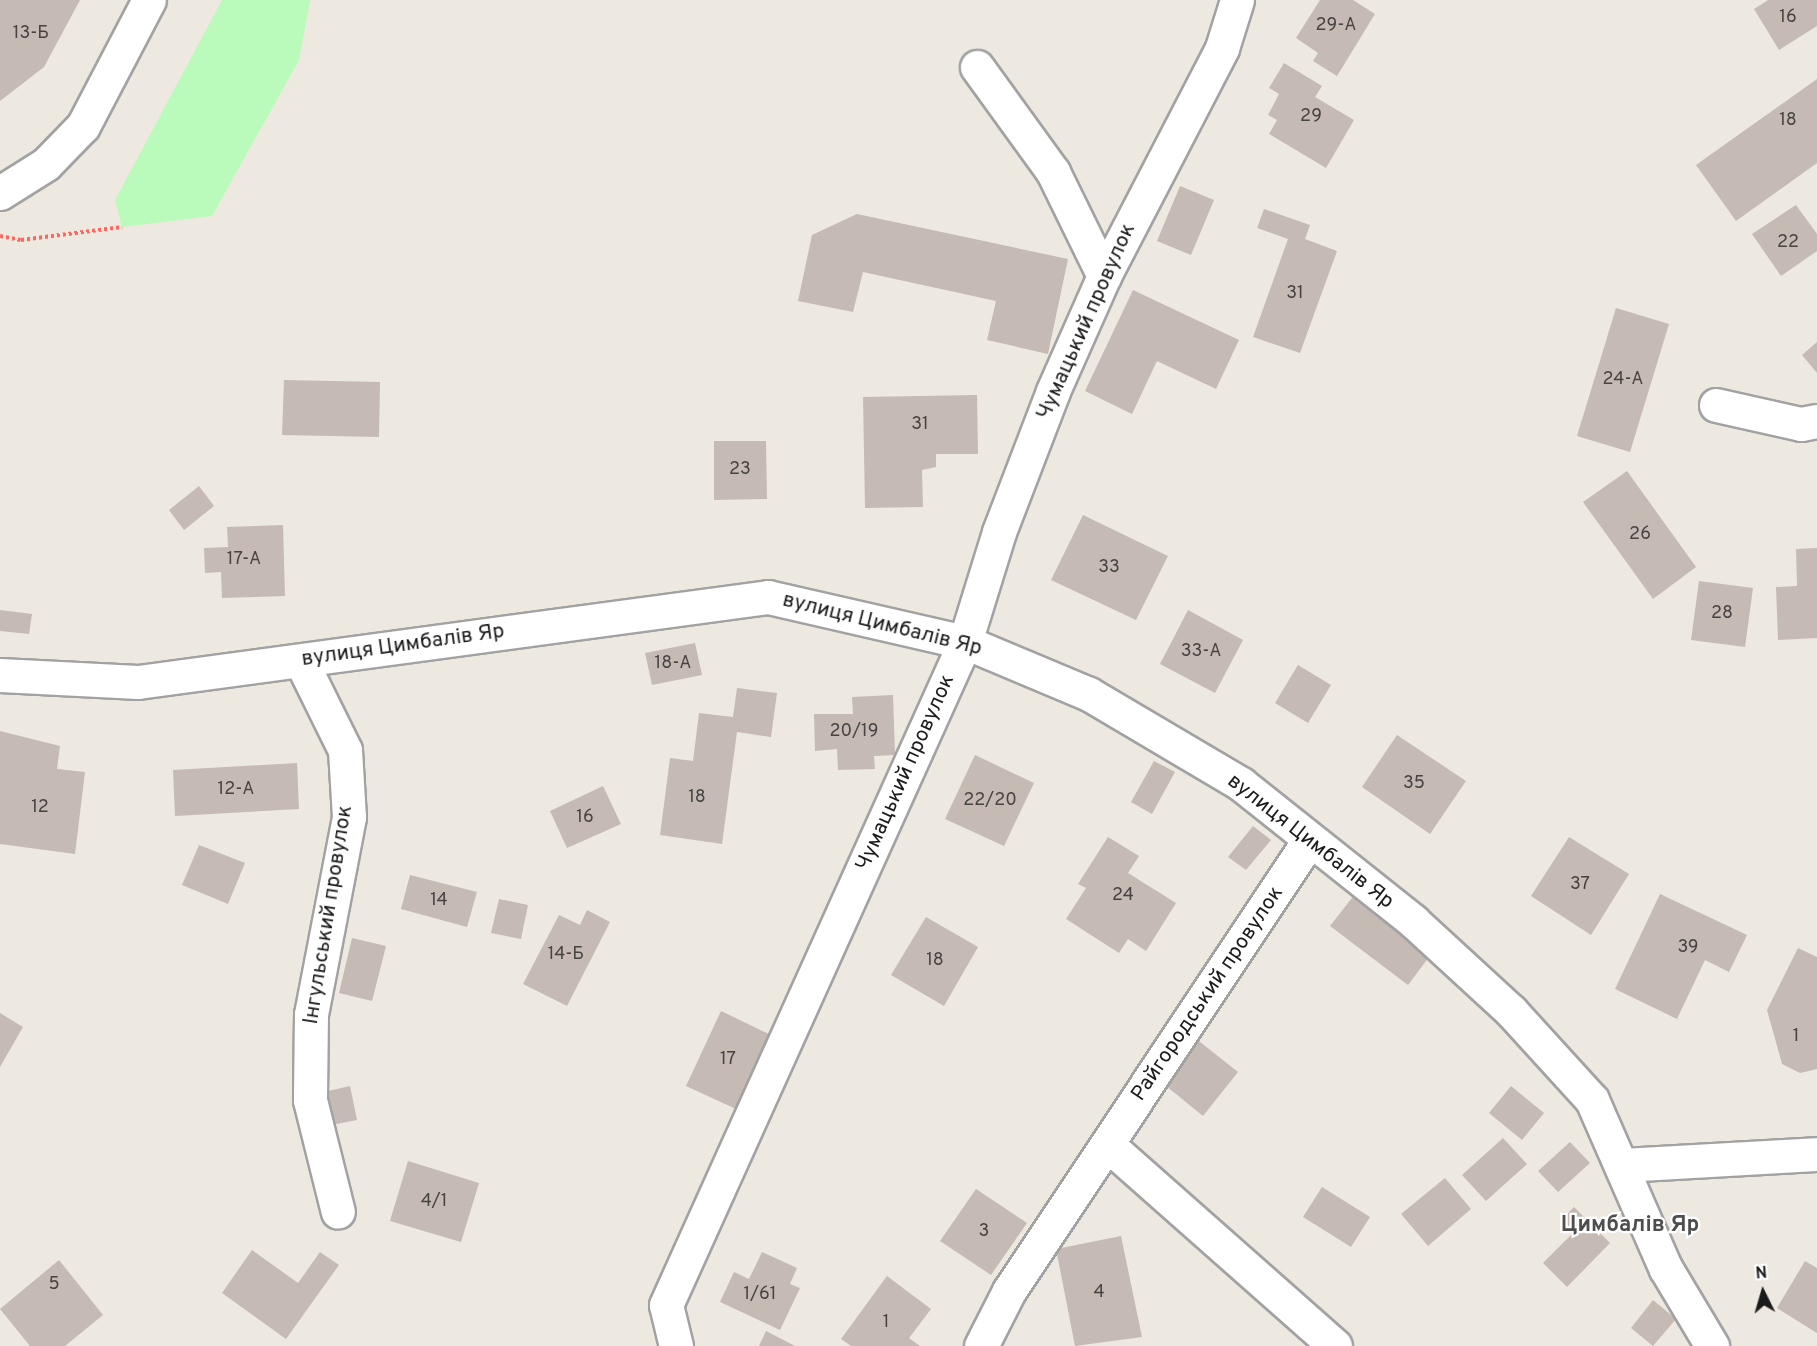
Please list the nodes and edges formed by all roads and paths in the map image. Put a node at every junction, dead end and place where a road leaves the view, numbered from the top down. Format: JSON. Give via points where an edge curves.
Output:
{"nodes":[{"id":1,"x":149,"y":0,"type":"edge"},
{"id":2,"x":1237,"y":0,"type":"edge"},
{"id":3,"x":977,"y":67,"type":"dead end"},
{"id":4,"x":0,"y":193,"type":"edge"},
{"id":5,"x":122,"y":227,"type":"dead end"},
{"id":6,"x":0,"y":236,"type":"edge"},
{"id":7,"x":1104,"y":276,"type":"junction"},
{"id":8,"x":1716,"y":405,"type":"dead end"},
{"id":9,"x":1817,"y":421,"type":"edge"},
{"id":10,"x":965,"y":642,"type":"junction"},
{"id":11,"x":301,"y":661,"type":"junction"},
{"id":12,"x":0,"y":675,"type":"edge"},
{"id":13,"x":1308,"y":842,"type":"junction"},
{"id":14,"x":1108,"y":1145,"type":"junction"},
{"id":15,"x":1817,"y":1154,"type":"edge"},
{"id":16,"x":1621,"y":1165,"type":"junction"},
{"id":17,"x":338,"y":1212,"type":"dead end"},
{"id":18,"x":676,"y":1346,"type":"edge"},
{"id":19,"x":981,"y":1346,"type":"edge"},
{"id":20,"x":1335,"y":1346,"type":"edge"},
{"id":21,"x":1712,"y":1346,"type":"edge"}],
"edges":[{"from":1,"to":4,"type":"street","via":[[83,126],[45,164]]},
{"from":2,"to":7,"type":"street","name":"Чумацький провулок","via":[[1222,48]]},
{"from":3,"to":7,"type":"street","via":[[1053,172]]},
{"from":5,"to":6,"type":"path","via":[[21,240]]},
{"from":7,"to":10,"type":"street","name":"Чумацький провулок","via":[[999,532]]},
{"from":8,"to":9,"type":"street","via":[[1801,424]]},
{"from":10,"to":11,"type":"street","name":"вулиця Цимбалів Яр","via":[[768,597]]},
{"from":10,"to":13,"type":"street","name":"вулиця Цимбалів Яр","via":[[1089,694],[1241,784]]},
{"from":10,"to":18,"type":"street","name":"Чумацький провулок","via":[[666,1305]]},
{"from":11,"to":12,"type":"street","name":"вулиця Цимбалів Яр","via":[[138,682]]},
{"from":11,"to":17,"type":"street","name":"Інгульський провулок","via":[[345,750],[349,817],[311,1014],[310,1100]]},
{"from":13,"to":14,"type":"street","name":"Райгородський провулок"},
{"from":13,"to":16,"type":"street","name":"вулиця Цимбалів Яр","via":[[1413,921],[1511,1011],[1592,1100]]},
{"from":14,"to":19,"type":"street","name":"Райгородський провулок","via":[[1009,1291]]},
{"from":14,"to":20,"type":"street"},
{"from":15,"to":16,"type":"street"},
{"from":16,"to":21,"type":"street","name":"вулиця Цимбалів Яр","via":[[1666,1269]]}]}
